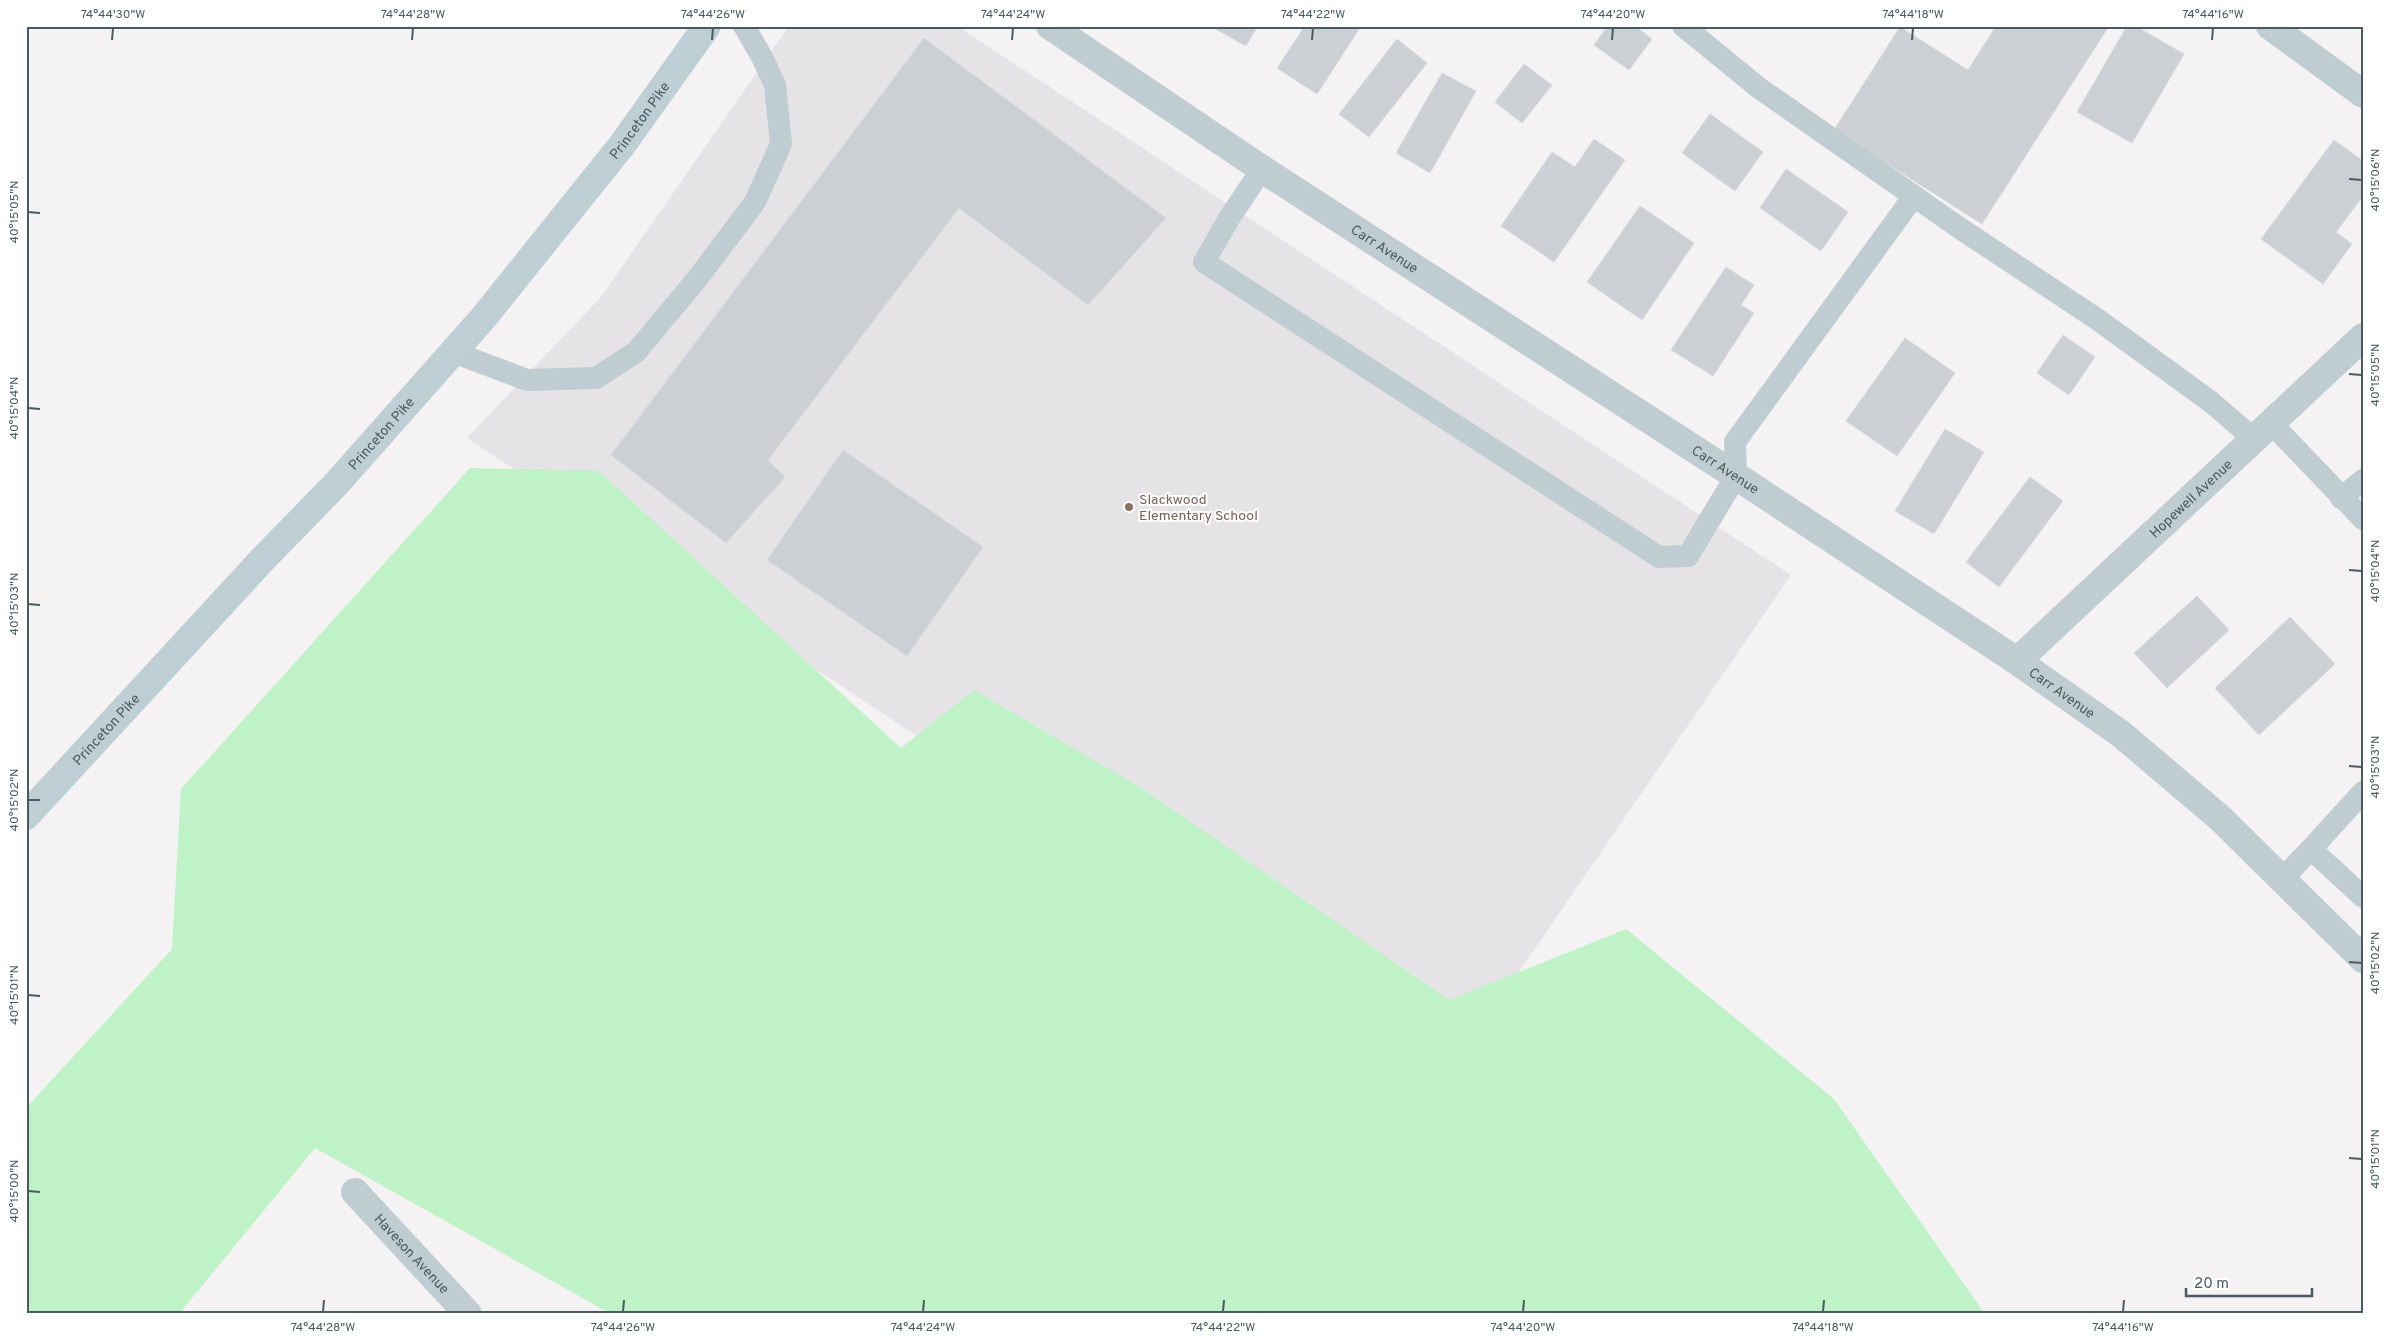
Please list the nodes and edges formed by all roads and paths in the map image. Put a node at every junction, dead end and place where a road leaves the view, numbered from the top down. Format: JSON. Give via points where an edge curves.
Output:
{"nodes":[{"id":1,"x":707,"y":26,"type":"edge"},
{"id":2,"x":744,"y":26,"type":"edge"},
{"id":3,"x":1050,"y":26,"type":"edge"},
{"id":4,"x":1683,"y":26,"type":"edge"},
{"id":5,"x":2270,"y":26,"type":"edge"},
{"id":6,"x":2363,"y":94,"type":"edge"},
{"id":7,"x":1262,"y":169,"type":"junction"},
{"id":8,"x":1914,"y":196,"type":"junction"},
{"id":9,"x":2363,"y":337,"type":"edge"},
{"id":10,"x":453,"y":352,"type":"junction"},
{"id":11,"x":2262,"y":431,"type":"junction"},
{"id":12,"x":1736,"y":476,"type":"junction"},
{"id":13,"x":2363,"y":480,"type":"edge"},
{"id":14,"x":2342,"y":498,"type":"junction"},
{"id":15,"x":2363,"y":519,"type":"edge"},
{"id":16,"x":2017,"y":661,"type":"junction"},
{"id":17,"x":2363,"y":792,"type":"edge"},
{"id":18,"x":26,"y":815,"type":"edge"},
{"id":19,"x":2311,"y":849,"type":"junction"},
{"id":20,"x":2282,"y":879,"type":"junction"},
{"id":21,"x":2363,"y":897,"type":"edge"},
{"id":22,"x":2363,"y":959,"type":"edge"},
{"id":23,"x":355,"y":1192,"type":"dead end"},
{"id":24,"x":468,"y":1314,"type":"edge"}],
"edges":[{"from":1,"to":10,"type":"main road","name":"Princeton Pike","via":[[622,145]]},
{"from":2,"to":10,"type":"lane","via":[[775,85],[781,144],[755,202],[636,352],[596,378],[527,380]]},
{"from":3,"to":7,"type":"street","name":"Carr Avenue"},
{"from":4,"to":8,"type":"lane","via":[[1759,88]]},
{"from":5,"to":6,"type":"street"},
{"from":7,"to":12,"type":"street","name":"Carr Avenue"},
{"from":7,"to":12,"type":"lane","via":[[1204,262],[1660,557],[1688,556]]},
{"from":8,"to":11,"type":"lane","via":[[2211,402]]},
{"from":8,"to":12,"type":"lane","via":[[1734,442]]},
{"from":9,"to":11,"type":"street","name":"Hopewell Avenue"},
{"from":10,"to":18,"type":"main road","name":"Princeton Pike","via":[[337,482]]},
{"from":11,"to":14,"type":"lane"},
{"from":11,"to":16,"type":"street","name":"Hopewell Avenue"},
{"from":12,"to":16,"type":"street","name":"Carr Avenue"},
{"from":13,"to":14,"type":"lane"},
{"from":14,"to":15,"type":"lane"},
{"from":16,"to":20,"type":"street","name":"Carr Avenue","via":[[2121,734],[2220,818]]},
{"from":17,"to":19,"type":"lane"},
{"from":19,"to":20,"type":"lane"},
{"from":19,"to":21,"type":"lane"},
{"from":20,"to":22,"type":"street","name":"Carr Avenue"},
{"from":23,"to":24,"type":"street","name":"Haveson Avenue"}]}
